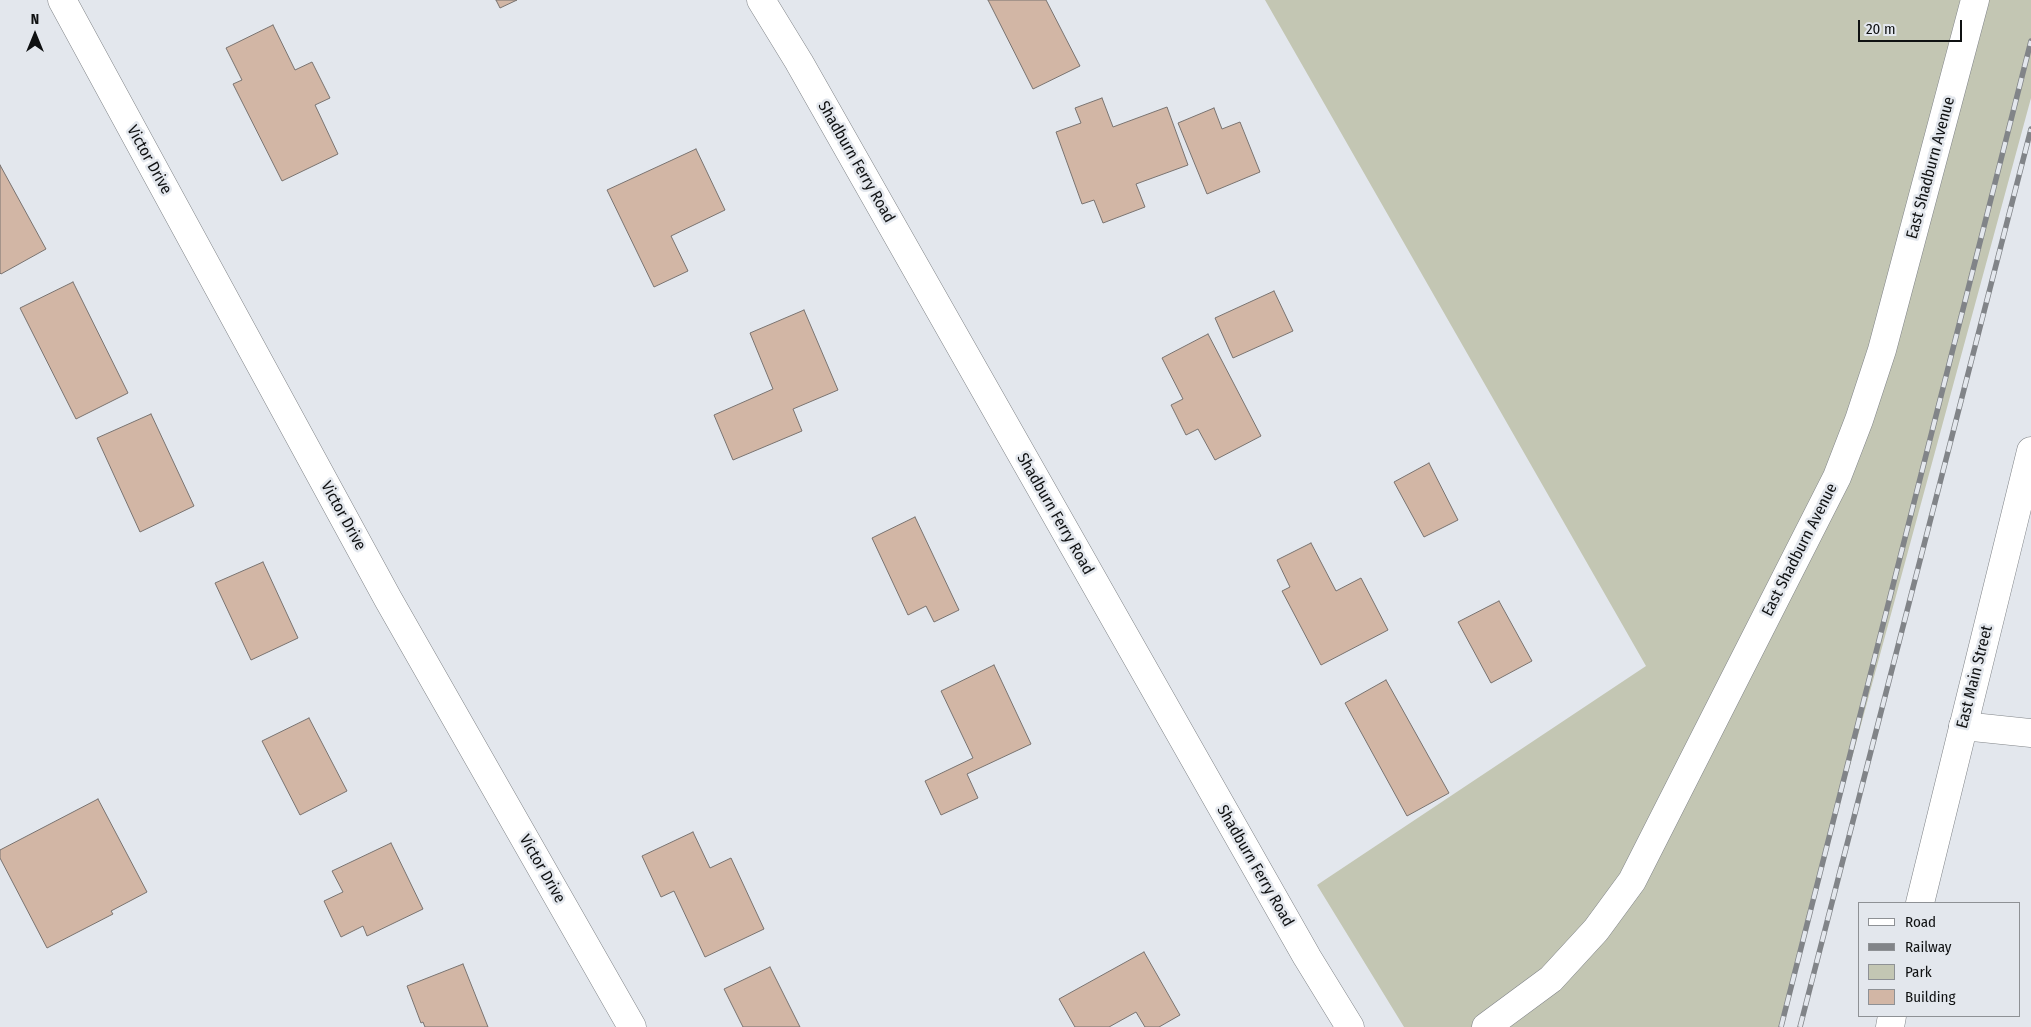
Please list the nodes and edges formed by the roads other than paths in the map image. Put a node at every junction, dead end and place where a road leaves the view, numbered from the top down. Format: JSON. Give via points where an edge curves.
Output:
{"nodes":[{"id":1,"x":62,"y":0,"type":"edge"},
{"id":2,"x":761,"y":0,"type":"edge"},
{"id":3,"x":1975,"y":0,"type":"edge"},
{"id":4,"x":2031,"y":451,"type":"edge"},
{"id":5,"x":1963,"y":726,"type":"junction"},
{"id":6,"x":2031,"y":733,"type":"edge"},
{"id":7,"x":1920,"y":902,"type":"edge"},
{"id":8,"x":632,"y":1027,"type":"edge"},
{"id":9,"x":1350,"y":1027,"type":"edge"},
{"id":10,"x":1486,"y":1027,"type":"edge"}],
"edges":[{"from":1,"to":8,"type":"street","name":"Victor Drive","via":[[388,599]]},
{"from":2,"to":9,"type":"street","name":"Shadburn Ferry Road"},
{"from":3,"to":10,"type":"street","name":"East Shadburn Avenue","via":[[1882,350],[1837,477],[1632,881],[1596,930],[1551,978]]},
{"from":4,"to":5,"type":"street","name":"East Main Street"},
{"from":5,"to":6,"type":"street"},
{"from":5,"to":7,"type":"street","name":"East Main Street"}]}
